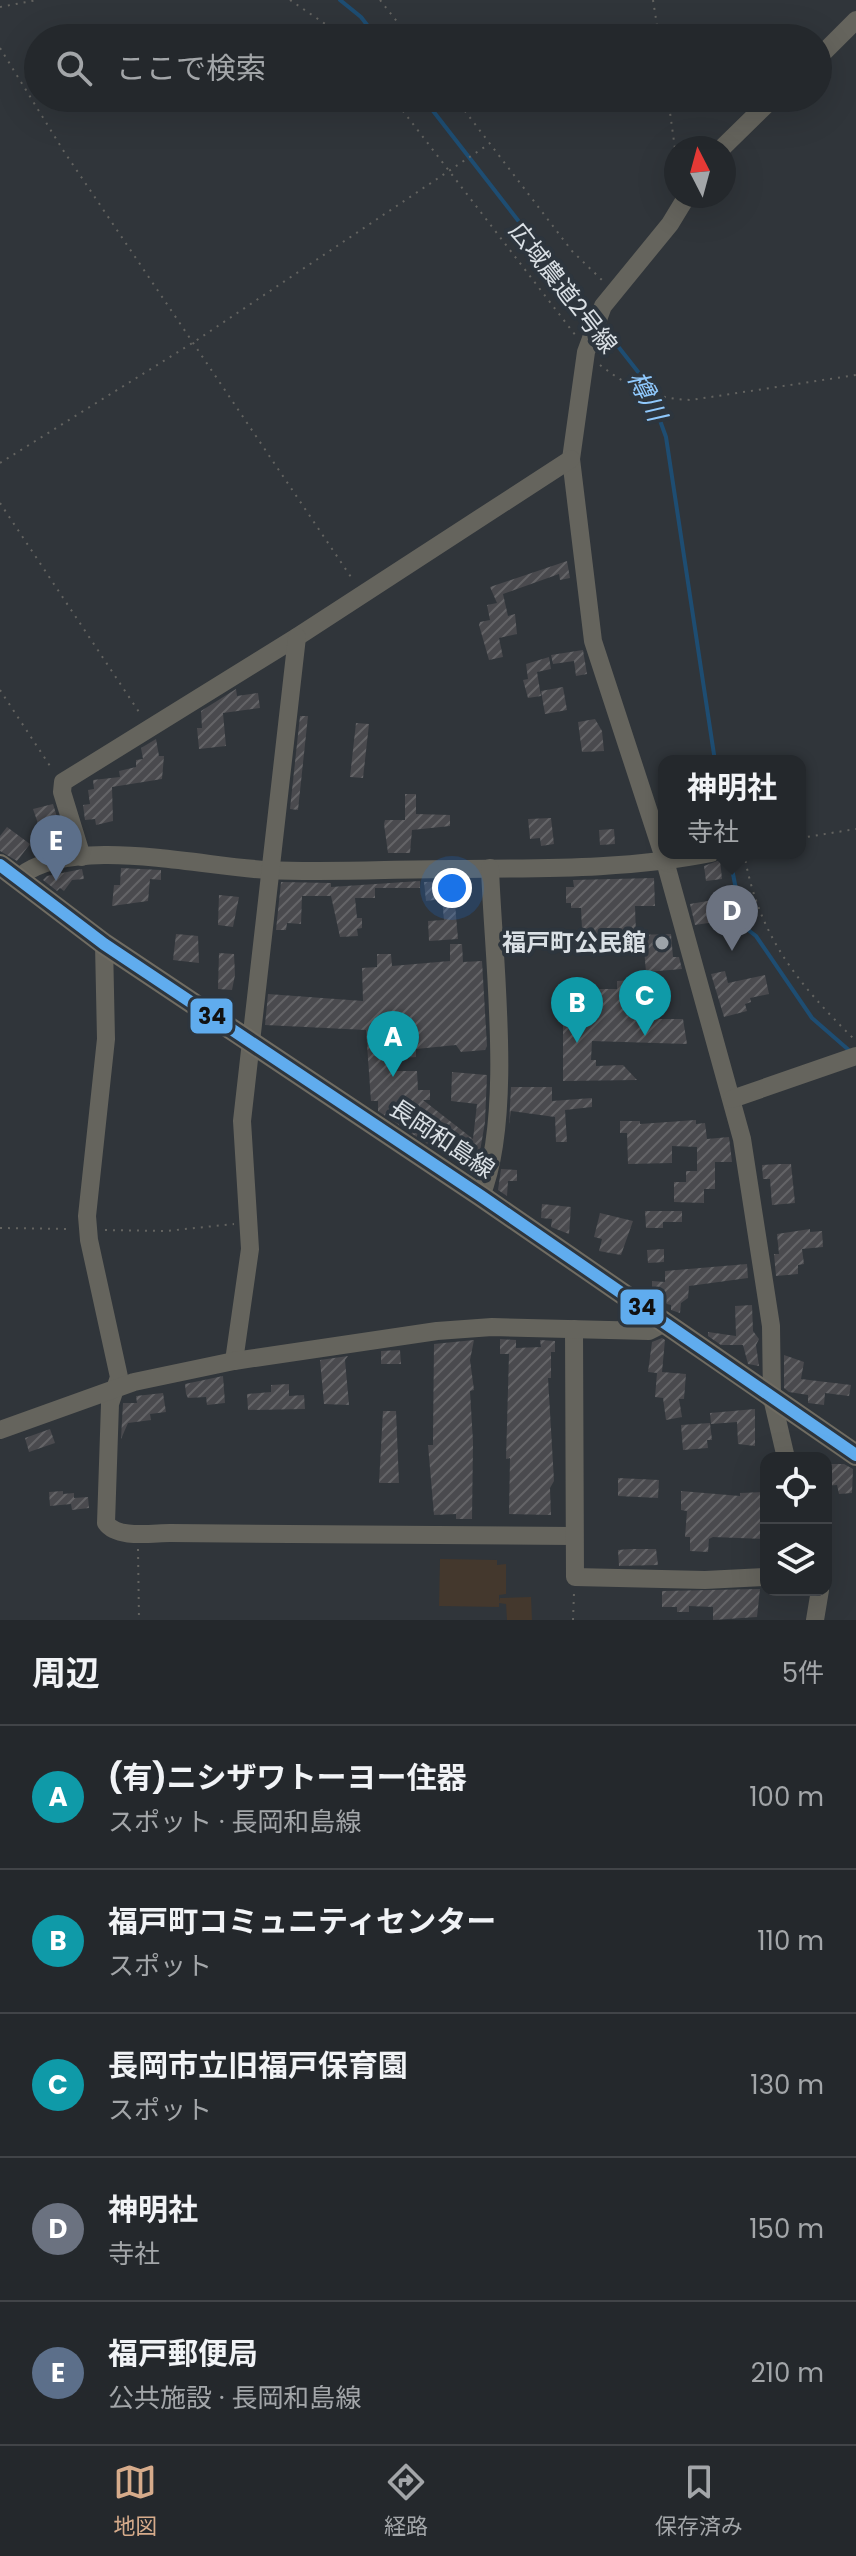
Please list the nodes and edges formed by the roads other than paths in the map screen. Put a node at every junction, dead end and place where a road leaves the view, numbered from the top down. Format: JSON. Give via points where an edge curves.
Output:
{"nodes":[{"id":1,"x":856,"y":20,"type":"edge"},
{"id":2,"x":832,"y":44,"type":"edge"},
{"id":3,"x":759,"y":112,"type":"edge"},
{"id":4,"x":734,"y":136,"type":"edge"},
{"id":5,"x":680,"y":208,"type":"edge"},
{"id":6,"x":571,"y":459,"type":"junction"},
{"id":7,"x":297,"y":637,"type":"junction"},
{"id":8,"x":658,"y":840,"type":"edge"},
{"id":9,"x":82,"y":857,"type":"junction"},
{"id":10,"x":676,"y":859,"type":"edge"},
{"id":11,"x":665,"y":861,"type":"junction"},
{"id":12,"x":490,"y":868,"type":"junction"},
{"id":13,"x":268,"y":870,"type":"junction"},
{"id":14,"x":9,"y":871,"type":"edge"},
{"id":15,"x":104,"y":944,"type":"junction"},
{"id":16,"x":249,"y":1041,"type":"junction"},
{"id":17,"x":849,"y":1059,"type":"edge"},
{"id":18,"x":732,"y":1099,"type":"junction"},
{"id":19,"x":481,"y":1196,"type":"junction"},
{"id":20,"x":665,"y":1323,"type":"junction"},
{"id":21,"x":574,"y":1329,"type":"junction"},
{"id":22,"x":234,"y":1361,"type":"junction"},
{"id":23,"x":115,"y":1390,"type":"junction"},
{"id":24,"x":772,"y":1398,"type":"junction"},
{"id":25,"x":0,"y":1430,"type":"edge"},
{"id":26,"x":785,"y":1452,"type":"edge"},
{"id":27,"x":856,"y":1455,"type":"edge"},
{"id":28,"x":573,"y":1536,"type":"junction"},
{"id":29,"x":760,"y":1577,"type":"edge"},
{"id":30,"x":819,"y":1596,"type":"edge"},
{"id":31,"x":815,"y":1620,"type":"edge"}],
"edges":[{"from":1,"to":2,"type":"street"},
{"from":3,"to":4,"type":"street"},
{"from":5,"to":6,"type":"street","via":[[608,298],[592,331]]},
{"from":6,"to":7,"type":"street"},
{"from":6,"to":8,"type":"street","via":[[593,641]]},
{"from":7,"to":9,"type":"street","via":[[63,782]]},
{"from":7,"to":13,"type":"street"},
{"from":9,"to":13,"type":"street"},
{"from":9,"to":14,"type":"street"},
{"from":10,"to":11,"type":"street"},
{"from":11,"to":12,"type":"street"},
{"from":11,"to":18,"type":"street"},
{"from":12,"to":13,"type":"street"},
{"from":12,"to":19,"type":"street","via":[[499,1080],[491,1172]]},
{"from":13,"to":16,"type":"street"},
{"from":14,"to":15,"type":"main road","name":"長岡和島線"},
{"from":15,"to":16,"type":"main road","name":"長岡和島線"},
{"from":15,"to":23,"type":"street","via":[[106,1039],[88,1229],[119,1377]]},
{"from":16,"to":19,"type":"main road","name":"長岡和島線"},
{"from":16,"to":22,"type":"street","via":[[241,1141],[250,1249]]},
{"from":17,"to":18,"type":"street"},
{"from":18,"to":24,"type":"street","via":[[771,1326]]},
{"from":19,"to":20,"type":"main road","name":"長岡和島線"},
{"from":20,"to":21,"type":"street","via":[[649,1331]]},
{"from":20,"to":24,"type":"main road","name":"長岡和島線"},
{"from":21,"to":22,"type":"street","via":[[437,1331]]},
{"from":21,"to":28,"type":"street"},
{"from":22,"to":23,"type":"street"},
{"from":23,"to":25,"type":"street"},
{"from":23,"to":28,"type":"street","via":[[110,1404],[106,1523],[118,1532]]},
{"from":24,"to":26,"type":"street"},
{"from":24,"to":27,"type":"main road","name":"長岡和島線"},
{"from":28,"to":29,"type":"street","via":[[575,1577]]},
{"from":30,"to":31,"type":"street"}]}
